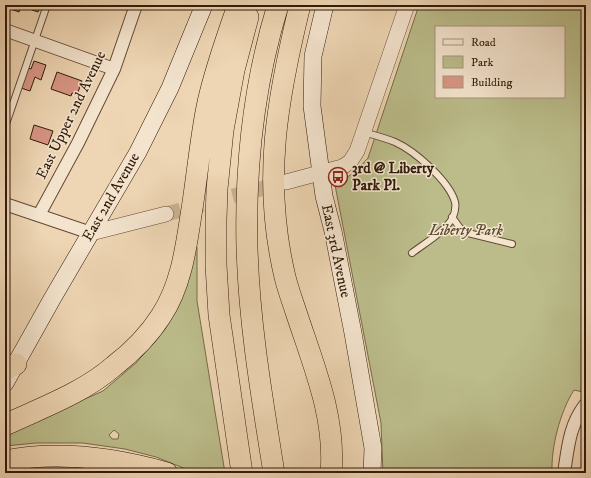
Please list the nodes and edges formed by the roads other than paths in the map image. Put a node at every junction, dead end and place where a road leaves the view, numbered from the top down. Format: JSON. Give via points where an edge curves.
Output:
{"nodes":[{"id":1,"x":47,"y":5,"type":"edge"},
{"id":2,"x":136,"y":5,"type":"edge"},
{"id":3,"x":204,"y":5,"type":"edge"},
{"id":4,"x":238,"y":5,"type":"edge"},
{"id":5,"x":251,"y":5,"type":"edge"},
{"id":6,"x":278,"y":5,"type":"edge"},
{"id":7,"x":300,"y":5,"type":"edge"},
{"id":8,"x":325,"y":5,"type":"edge"},
{"id":9,"x":407,"y":5,"type":"edge"},
{"id":10,"x":5,"y":30,"type":"edge"},
{"id":11,"x":35,"y":40,"type":"junction"},
{"id":12,"x":114,"y":69,"type":"junction"},
{"id":13,"x":5,"y":128,"type":"edge"},
{"id":14,"x":363,"y":132,"type":"junction"},
{"id":15,"x":321,"y":174,"type":"junction"},
{"id":16,"x":286,"y":182,"type":"tunnel mouth"},
{"id":17,"x":5,"y":204,"type":"edge"},
{"id":18,"x":166,"y":214,"type":"tunnel mouth"},
{"id":19,"x":39,"y":215,"type":"junction"},
{"id":20,"x":452,"y":217,"type":"junction"},
{"id":21,"x":91,"y":232,"type":"junction"},
{"id":22,"x":512,"y":244,"type":"dead end"},
{"id":23,"x":412,"y":253,"type":"dead end"},
{"id":24,"x":11,"y":367,"type":"edge"},
{"id":25,"x":5,"y":383,"type":"edge"},
{"id":26,"x":585,"y":405,"type":"edge"},
{"id":27,"x":5,"y":425,"type":"edge"},
{"id":28,"x":5,"y":461,"type":"edge"},
{"id":29,"x":167,"y":473,"type":"edge"},
{"id":30,"x":242,"y":473,"type":"edge"},
{"id":31,"x":274,"y":473,"type":"edge"},
{"id":32,"x":331,"y":473,"type":"edge"},
{"id":33,"x":372,"y":473,"type":"edge"},
{"id":34,"x":564,"y":473,"type":"edge"}],
"edges":[{"from":1,"to":11,"type":"lane"},
{"from":2,"to":12,"type":"street","name":"East Upper 2nd Avenue"},
{"from":3,"to":21,"type":"main road","name":"East 2nd Avenue","via":[[159,112]]},
{"from":4,"to":27,"type":"highway","via":[[207,106],[184,257],[170,300],[147,334],[113,368],[72,393]]},
{"from":5,"to":30,"type":"highway","via":[[228,102],[216,220],[219,315]]},
{"from":6,"to":31,"type":"highway","via":[[258,92],[251,137],[247,207],[251,301]]},
{"from":7,"to":32,"type":"highway","via":[[287,58],[277,120],[274,210],[279,251],[288,290],[327,409],[332,435]]},
{"from":8,"to":15,"type":"main road","name":"East 3rd Avenue","via":[[313,56],[312,106]]},
{"from":9,"to":14,"type":"street"},
{"from":10,"to":11,"type":"street"},
{"from":11,"to":12,"type":"street"},
{"from":11,"to":13,"type":"lane"},
{"from":12,"to":19,"type":"street","name":"East Upper 2nd Avenue"},
{"from":14,"to":15,"type":"street","via":[[357,151],[350,162]]},
{"from":14,"to":20,"type":"lane","via":[[396,143],[429,167],[447,187],[455,201]]},
{"from":15,"to":16,"type":"street"},
{"from":15,"to":33,"type":"main road","name":"East 3rd Avenue","via":[[373,448]]},
{"from":17,"to":19,"type":"street"},
{"from":18,"to":21,"type":"street"},
{"from":19,"to":21,"type":"street"},
{"from":20,"to":22,"type":"lane","via":[[460,228],[468,233]]},
{"from":20,"to":23,"type":"lane","via":[[448,226]]},
{"from":21,"to":24,"type":"main road","name":"East 2nd Avenue"},
{"from":24,"to":25,"type":"main road","name":"East 2nd Avenue"},
{"from":26,"to":34,"type":"street","via":[[576,416],[568,441]]},
{"from":28,"to":29,"type":"highway","via":[[27,456],[102,458]]}]}
